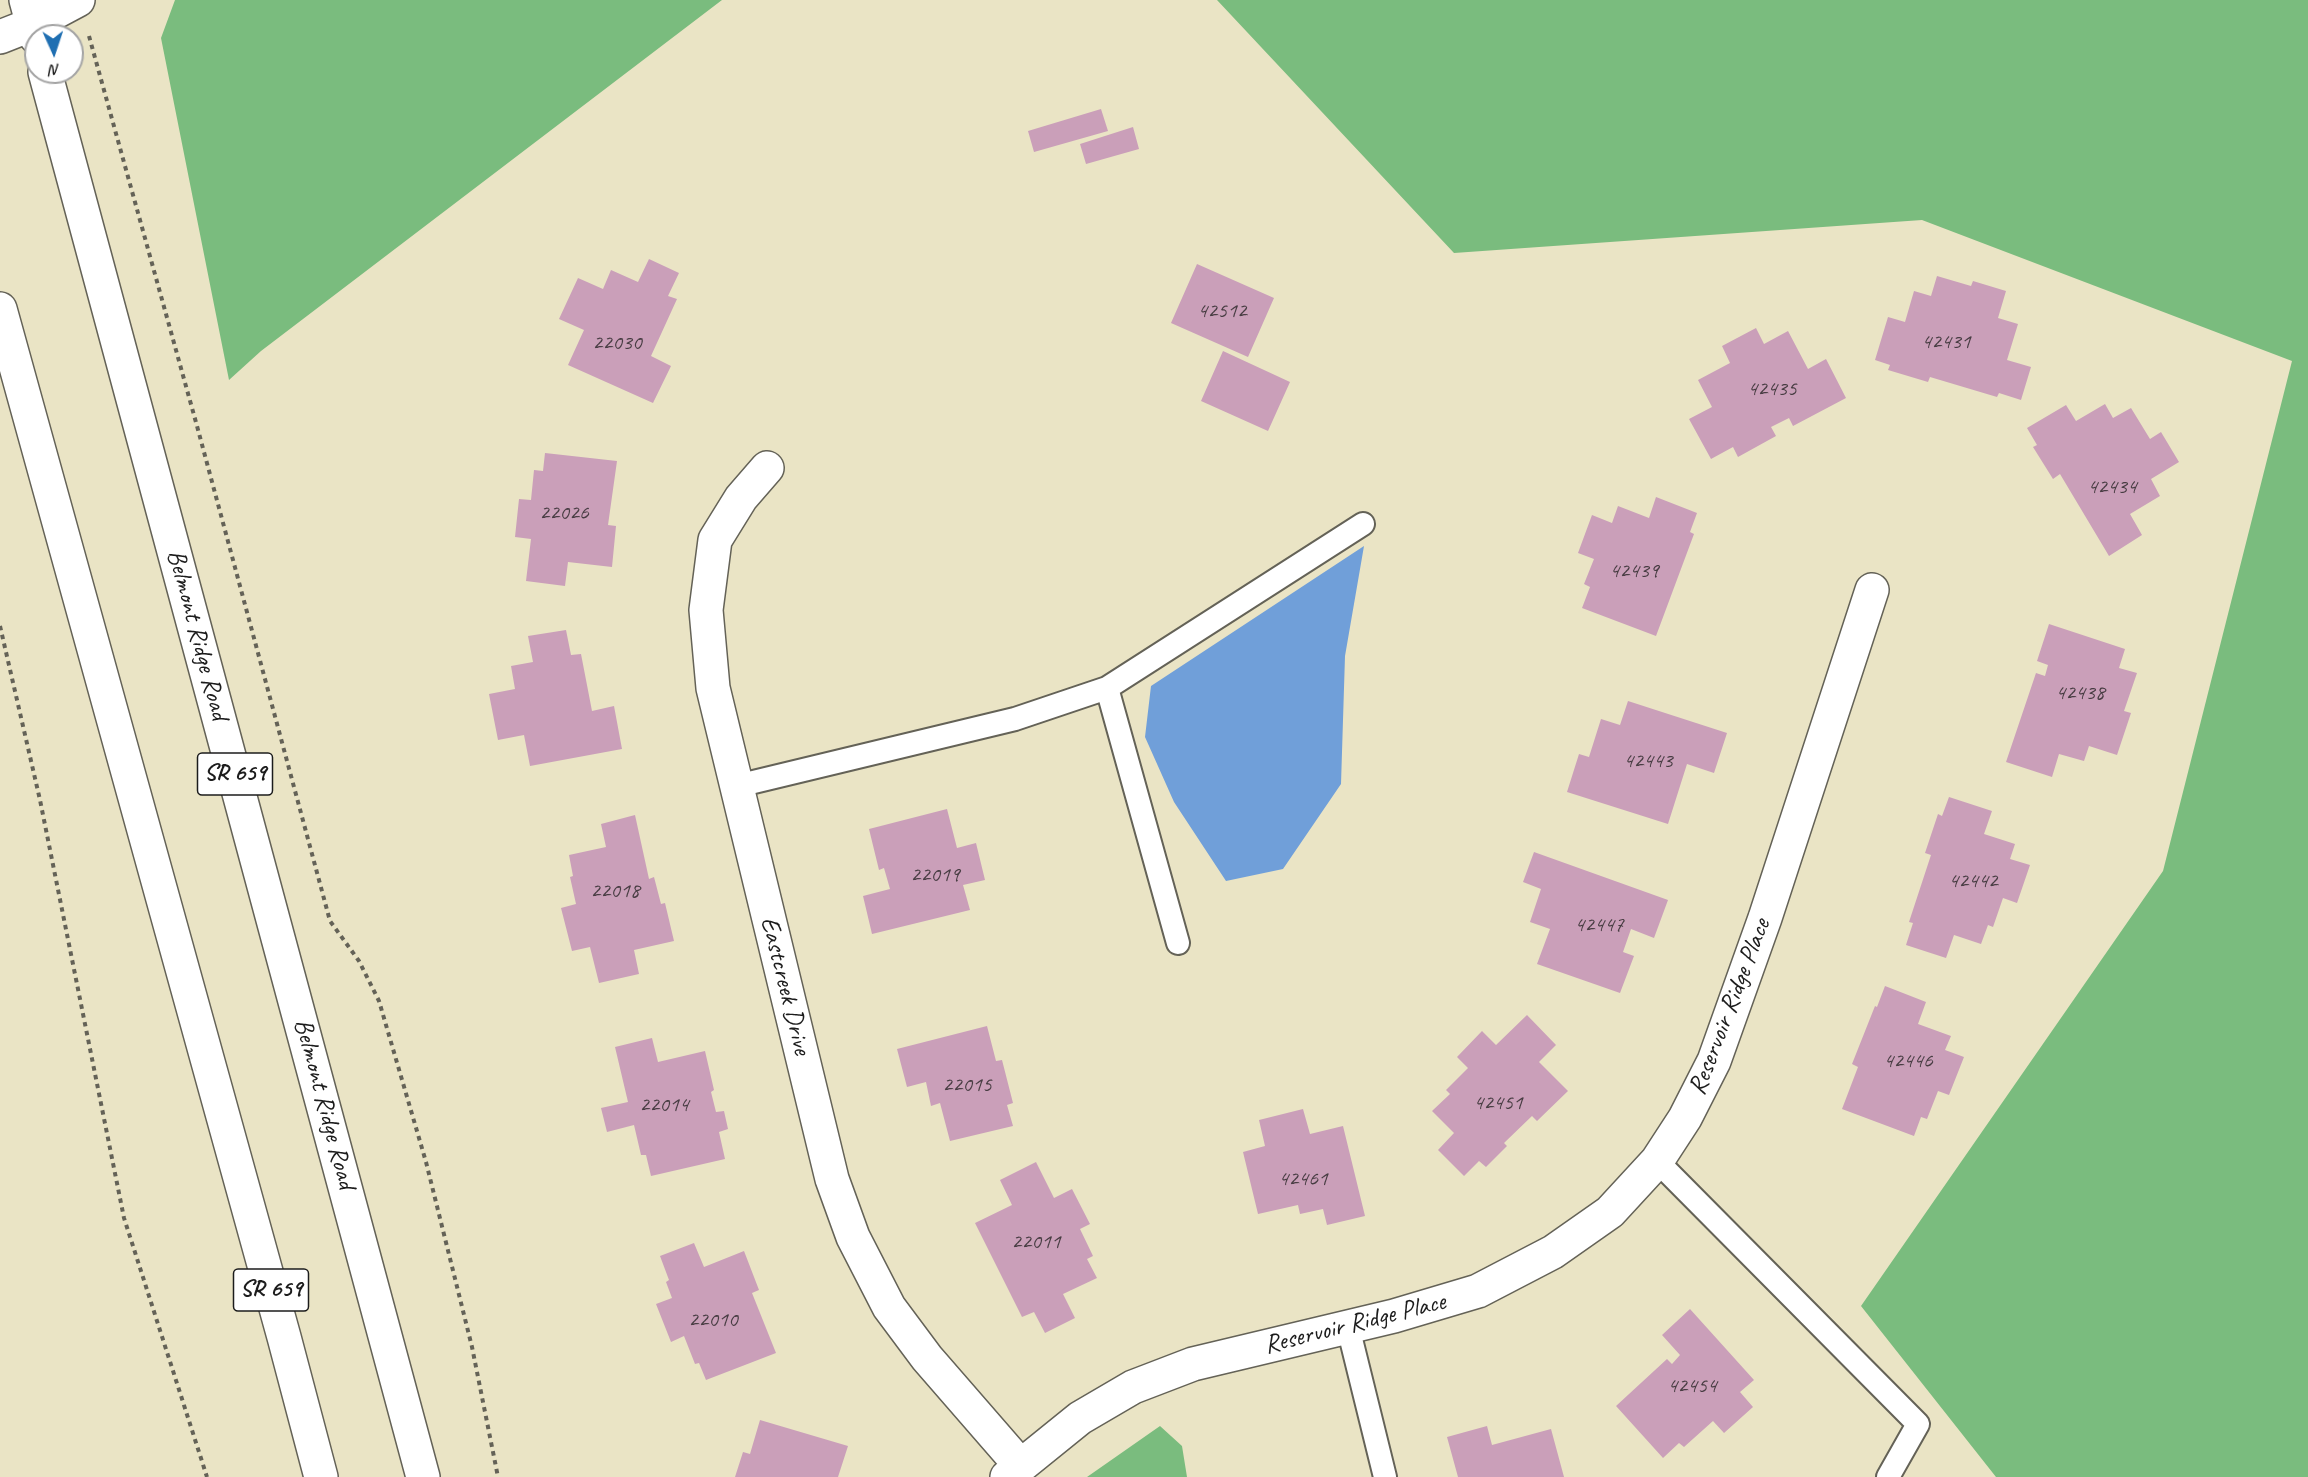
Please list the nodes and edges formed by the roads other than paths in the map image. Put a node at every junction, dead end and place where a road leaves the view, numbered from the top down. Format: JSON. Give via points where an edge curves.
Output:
{"nodes":[{"id":1,"x":82,"y":14,"type":"edge"},
{"id":2,"x":31,"y":20,"type":"edge"},
{"id":3,"x":0,"y":37,"type":"edge"},
{"id":4,"x":48,"y":84,"type":"edge"},
{"id":5,"x":0,"y":309,"type":"edge"},
{"id":6,"x":767,"y":468,"type":"dead end"},
{"id":7,"x":1363,"y":524,"type":"dead end"},
{"id":8,"x":1872,"y":590,"type":"dead end"},
{"id":9,"x":1107,"y":688,"type":"junction"},
{"id":10,"x":737,"y":786,"type":"junction"},
{"id":11,"x":1178,"y":943,"type":"dead end"},
{"id":12,"x":1657,"y":1161,"type":"junction"},
{"id":13,"x":1348,"y":1327,"type":"junction"},
{"id":14,"x":1013,"y":1471,"type":"edge"},
{"id":15,"x":321,"y":1477,"type":"edge"},
{"id":16,"x":423,"y":1477,"type":"edge"},
{"id":17,"x":1385,"y":1477,"type":"edge"},
{"id":18,"x":1888,"y":1477,"type":"edge"}],
"edges":[{"from":1,"to":2,"type":"main road"},
{"from":2,"to":3,"type":"main road"},
{"from":4,"to":16,"type":"main road","name":"Belmont Ridge Road","number":"SR 659"},
{"from":5,"to":15,"type":"main road","number":"SR 659"},
{"from":6,"to":10,"type":"main road","name":"Eastcreek Drive","via":[[741,498],[715,540],[706,610],[713,688]]},
{"from":7,"to":9,"type":"lane"},
{"from":8,"to":12,"type":"main road","name":"Reservoir Ridge Place","via":[[1766,918],[1714,1061],[1685,1118]]},
{"from":9,"to":10,"type":"lane","via":[[1015,719]]},
{"from":9,"to":11,"type":"lane"},
{"from":10,"to":14,"type":"main road","name":"Eastcreek Drive","via":[[832,1179],[853,1237],[889,1307]]},
{"from":12,"to":13,"type":"main road","name":"Reservoir Ridge Place","via":[[1610,1212],[1553,1252],[1478,1291]]},
{"from":12,"to":18,"type":"lane","via":[[1918,1424]]},
{"from":13,"to":14,"type":"main road","name":"Reservoir Ridge Place","via":[[1193,1364],[1133,1387],[1080,1418]]},
{"from":13,"to":17,"type":"lane"}]}
